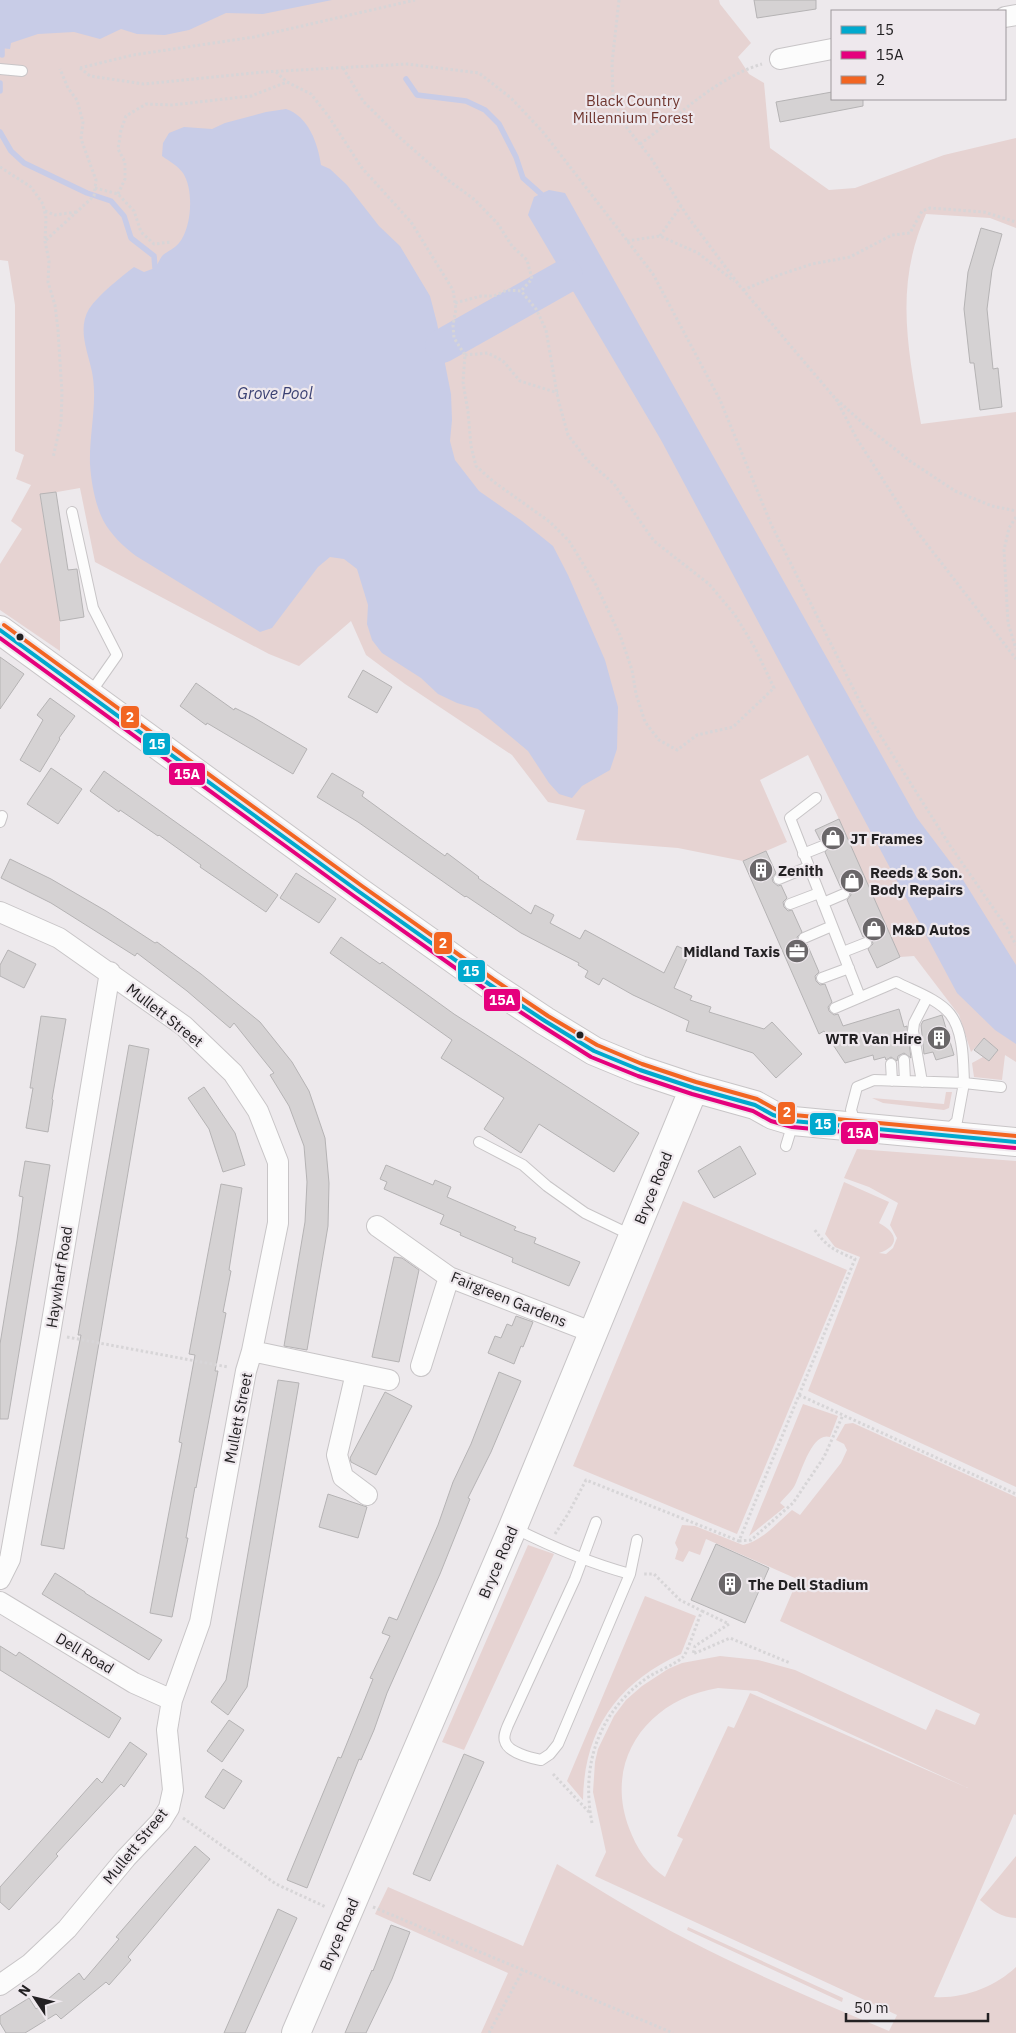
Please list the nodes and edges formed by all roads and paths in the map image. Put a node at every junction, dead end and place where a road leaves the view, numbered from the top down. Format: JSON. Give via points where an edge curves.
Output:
{"nodes":[{"id":1,"x":416,"y":0,"type":"edge"},
{"id":2,"x":619,"y":0,"type":"edge"},
{"id":3,"x":831,"y":49,"type":"edge"},
{"id":4,"x":780,"y":58,"type":"joint"},
{"id":5,"x":342,"y":68,"type":"junction"},
{"id":6,"x":0,"y":69,"type":"edge"},
{"id":7,"x":60,"y":69,"type":"dead end"},
{"id":8,"x":22,"y":71,"type":"dead end"},
{"id":9,"x":276,"y":71,"type":"junction"},
{"id":10,"x":287,"y":82,"type":"junction"},
{"id":11,"x":640,"y":144,"type":"junction"},
{"id":12,"x":0,"y":167,"type":"edge"},
{"id":13,"x":95,"y":188,"type":"junction"},
{"id":14,"x":118,"y":194,"type":"junction"},
{"id":15,"x":681,"y":206,"type":"junction"},
{"id":16,"x":45,"y":211,"type":"junction"},
{"id":17,"x":78,"y":212,"type":"junction"},
{"id":18,"x":1016,"y":222,"type":"edge"},
{"id":19,"x":660,"y":236,"type":"junction"},
{"id":20,"x":46,"y":241,"type":"junction"},
{"id":21,"x":626,"y":241,"type":"junction"},
{"id":22,"x":172,"y":242,"type":"dead end"},
{"id":23,"x":739,"y":285,"type":"junction"},
{"id":24,"x":743,"y":290,"type":"junction"},
{"id":25,"x":521,"y":291,"type":"junction"},
{"id":26,"x":455,"y":303,"type":"junction"},
{"id":27,"x":465,"y":355,"type":"junction"},
{"id":28,"x":558,"y":393,"type":"junction"},
{"id":29,"x":834,"y":397,"type":"junction"},
{"id":30,"x":53,"y":458,"type":"dead end"},
{"id":31,"x":1016,"y":511,"type":"edge"},
{"id":32,"x":72,"y":512,"type":"dead end"},
{"id":33,"x":1016,"y":517,"type":"edge"},
{"id":34,"x":0,"y":630,"type":"edge"},
{"id":35,"x":1016,"y":649,"type":"edge"},
{"id":36,"x":1016,"y":659,"type":"edge"},
{"id":37,"x":88,"y":695,"type":"junction"},
{"id":38,"x":816,"y":798,"type":"dead end"},
{"id":39,"x":823,"y":846,"type":"dead end"},
{"id":40,"x":803,"y":854,"type":"junction"},
{"id":41,"x":808,"y":866,"type":"junction"},
{"id":42,"x":778,"y":879,"type":"dead end"},
{"id":43,"x":818,"y":893,"type":"junction"},
{"id":44,"x":844,"y":894,"type":"dead end"},
{"id":45,"x":823,"y":903,"type":"junction"},
{"id":46,"x":790,"y":904,"type":"dead end"},
{"id":47,"x":0,"y":912,"type":"edge"},
{"id":48,"x":832,"y":926,"type":"junction"},
{"id":49,"x":804,"y":938,"type":"dead end"},
{"id":50,"x":866,"y":943,"type":"dead end"},
{"id":51,"x":1016,"y":945,"type":"edge"},
{"id":52,"x":842,"y":952,"type":"junction"},
{"id":53,"x":849,"y":968,"type":"junction"},
{"id":54,"x":110,"y":972,"type":"junction"},
{"id":55,"x":822,"y":978,"type":"dead end"},
{"id":56,"x":860,"y":997,"type":"junction"},
{"id":57,"x":927,"y":998,"type":"junction"},
{"id":58,"x":835,"y":1008,"type":"dead end"},
{"id":59,"x":904,"y":1060,"type":"dead end"},
{"id":60,"x":890,"y":1064,"type":"dead end"},
{"id":61,"x":892,"y":1081,"type":"junction"},
{"id":62,"x":905,"y":1081,"type":"junction"},
{"id":63,"x":922,"y":1082,"type":"junction"},
{"id":64,"x":964,"y":1083,"type":"junction"},
{"id":65,"x":1001,"y":1087,"type":"dead end"},
{"id":66,"x":694,"y":1088,"type":"junction"},
{"id":67,"x":755,"y":1105,"type":"junction"},
{"id":68,"x":850,"y":1110,"type":"junction"},
{"id":69,"x":1016,"y":1125,"type":"edge"},
{"id":70,"x":950,"y":1128,"type":"junction"},
{"id":71,"x":877,"y":1129,"type":"junction"},
{"id":72,"x":479,"y":1142,"type":"dead end"},
{"id":73,"x":1016,"y":1142,"type":"edge"},
{"id":74,"x":378,"y":1226,"type":"dead end"},
{"id":75,"x":814,"y":1229,"type":"dead end"},
{"id":76,"x":634,"y":1236,"type":"junction"},
{"id":77,"x":448,"y":1277,"type":"junction"},
{"id":78,"x":594,"y":1333,"type":"junction"},
{"id":79,"x":50,"y":1334,"type":"junction"},
{"id":80,"x":252,"y":1351,"type":"junction"},
{"id":81,"x":421,"y":1366,"type":"dead end"},
{"id":82,"x":246,"y":1370,"type":"junction"},
{"id":83,"x":356,"y":1374,"type":"junction"},
{"id":84,"x":389,"y":1380,"type":"dead end"},
{"id":85,"x":799,"y":1395,"type":"junction"},
{"id":86,"x":843,"y":1415,"type":"junction"},
{"id":87,"x":1016,"y":1494,"type":"edge"},
{"id":88,"x":367,"y":1495,"type":"dead end"},
{"id":89,"x":596,"y":1522,"type":"dead end"},
{"id":90,"x":513,"y":1527,"type":"junction"},
{"id":91,"x":637,"y":1540,"type":"dead end"},
{"id":92,"x":739,"y":1541,"type":"junction"},
{"id":93,"x":552,"y":1547,"type":"junction"},
{"id":94,"x":582,"y":1560,"type":"junction"},
{"id":95,"x":630,"y":1574,"type":"junction"},
{"id":96,"x":654,"y":1574,"type":"dead end"},
{"id":97,"x":0,"y":1579,"type":"edge"},
{"id":98,"x":0,"y":1602,"type":"edge"},
{"id":99,"x":702,"y":1611,"type":"junction"},
{"id":100,"x":790,"y":1663,"type":"dead end"},
{"id":101,"x":172,"y":1700,"type":"junction"},
{"id":102,"x":553,"y":1774,"type":"dead end"},
{"id":103,"x":169,"y":1808,"type":"junction"},
{"id":104,"x":590,"y":1812,"type":"junction"},
{"id":105,"x":592,"y":1823,"type":"dead end"},
{"id":106,"x":350,"y":1908,"type":"junction"},
{"id":107,"x":523,"y":1970,"type":"junction"},
{"id":108,"x":0,"y":1986,"type":"edge"},
{"id":109,"x":296,"y":2033,"type":"edge"},
{"id":110,"x":489,"y":2033,"type":"edge"},
{"id":111,"x":673,"y":2033,"type":"edge"}],
"edges":[{"from":1,"to":9,"type":"path","via":[[254,37],[133,55],[80,68],[90,76],[144,84]]},
{"from":2,"to":11,"type":"path","via":[[612,63],[613,96],[623,123]]},
{"from":3,"to":4,"type":"street"},
{"from":4,"to":11,"type":"path","via":[[746,69],[718,83]]},
{"from":5,"to":9,"type":"path"},
{"from":5,"to":21,"type":"path","via":[[407,64],[480,73],[511,98],[544,132]]},
{"from":5,"to":25,"type":"path","via":[[363,101],[398,136],[475,200],[527,260],[532,279]]},
{"from":6,"to":8,"type":"lane"},
{"from":7,"to":13,"type":"path","via":[[77,100],[83,122],[81,139],[96,180]]},
{"from":9,"to":10,"type":"path"},
{"from":10,"to":14,"type":"path","via":[[251,96],[172,105],[146,104],[126,116],[118,149],[125,162],[125,179]]},
{"from":10,"to":26,"type":"path","via":[[311,94],[362,168],[411,222],[453,290]]},
{"from":11,"to":15,"type":"path"},
{"from":12,"to":16,"type":"path","via":[[31,187]]},
{"from":13,"to":14,"type":"path"},
{"from":13,"to":17,"type":"path","via":[[94,196]]},
{"from":14,"to":22,"type":"path","via":[[134,211],[141,232],[154,244]]},
{"from":15,"to":19,"type":"path"},
{"from":15,"to":23,"type":"path"},
{"from":16,"to":17,"type":"path","via":[[55,214]]},
{"from":16,"to":20,"type":"path"},
{"from":17,"to":20,"type":"path"},
{"from":18,"to":24,"type":"path","via":[[984,212],[930,208],[922,211],[910,233],[892,235],[850,257],[812,264]]},
{"from":19,"to":21,"type":"path"},
{"from":19,"to":23,"type":"path","via":[[698,253]]},
{"from":20,"to":30,"type":"path","via":[[50,261],[48,282],[58,330],[62,393],[61,422]]},
{"from":21,"to":51,"type":"path","via":[[653,274],[720,400],[771,524],[863,708]]},
{"from":23,"to":24,"type":"path"},
{"from":24,"to":29,"type":"path"},
{"from":25,"to":26,"type":"path","via":[[507,290],[494,296]]},
{"from":25,"to":28,"type":"path","via":[[536,309],[546,330]]},
{"from":26,"to":27,"type":"path","via":[[454,338]]},
{"from":27,"to":28,"type":"path","via":[[488,353],[503,361],[520,381]]},
{"from":27,"to":28,"type":"path","via":[[463,382],[470,446],[476,466],[550,522],[569,542],[596,585],[620,634],[645,722],[659,740],[677,750],[697,734],[733,727],[774,688],[755,648],[709,584],[654,542],[614,484],[587,460],[568,435]]},
{"from":29,"to":31,"type":"path","via":[[903,456],[955,491],[992,506]]},
{"from":29,"to":36,"type":"path","via":[[912,525]]},
{"from":32,"to":37,"type":"lane","via":[[93,608],[117,655]]},
{"from":33,"to":35,"type":"path","via":[[1009,528],[1004,550],[1008,624]]},
{"from":34,"to":37,"type":"main road"},
{"from":37,"to":66,"type":"main road","via":[[488,984],[545,1021],[594,1051]]},
{"from":38,"to":40,"type":"lane","via":[[790,818]]},
{"from":39,"to":40,"type":"lane"},
{"from":40,"to":41,"type":"lane"},
{"from":41,"to":42,"type":"lane"},
{"from":41,"to":43,"type":"lane"},
{"from":43,"to":45,"type":"lane"},
{"from":43,"to":46,"type":"lane"},
{"from":44,"to":45,"type":"lane"},
{"from":45,"to":48,"type":"lane"},
{"from":47,"to":54,"type":"street","name":"Mullett Street","via":[[59,938]]},
{"from":48,"to":49,"type":"lane"},
{"from":48,"to":52,"type":"lane"},
{"from":50,"to":52,"type":"lane"},
{"from":52,"to":53,"type":"lane"},
{"from":53,"to":55,"type":"lane"},
{"from":53,"to":56,"type":"lane"},
{"from":54,"to":79,"type":"street","name":"Haywharf Road"},
{"from":54,"to":80,"type":"street","name":"Mullett Street","via":[[184,1026],[233,1073],[258,1111],[278,1162],[278,1223]]},
{"from":56,"to":57,"type":"lane","via":[[896,982]]},
{"from":56,"to":58,"type":"lane"},
{"from":57,"to":63,"type":"lane","via":[[913,1031]]},
{"from":57,"to":64,"type":"lane","via":[[950,1014],[958,1033]]},
{"from":59,"to":62,"type":"lane"},
{"from":60,"to":61,"type":"lane"},
{"from":61,"to":62,"type":"lane"},
{"from":61,"to":68,"type":"lane","via":[[874,1080],[857,1087]]},
{"from":62,"to":63,"type":"lane"},
{"from":63,"to":64,"type":"lane"},
{"from":64,"to":65,"type":"lane"},
{"from":64,"to":70,"type":"lane"},
{"from":66,"to":67,"type":"main road"},
{"from":66,"to":76,"type":"main road","name":"Bryce Road"},
{"from":67,"to":68,"type":"main road","via":[[779,1101]]},
{"from":67,"to":71,"type":"main road","via":[[773,1115],[790,1134]]},
{"from":68,"to":70,"type":"main road"},
{"from":68,"to":71,"type":"lane","via":[[854,1119],[872,1122]]},
{"from":69,"to":70,"type":"main road"},
{"from":70,"to":71,"type":"main road"},
{"from":70,"to":73,"type":"main road"},
{"from":72,"to":76,"type":"lane","via":[[523,1165],[585,1213]]},
{"from":74,"to":77,"type":"street","name":"Fairgreen Gardens"},
{"from":75,"to":85,"type":"path","via":[[826,1245],[855,1259]]},
{"from":76,"to":78,"type":"main road","name":"Bryce Road"},
{"from":77,"to":78,"type":"street","name":"Fairgreen Gardens"},
{"from":77,"to":81,"type":"street"},
{"from":78,"to":90,"type":"main road","name":"Bryce Road"},
{"from":79,"to":82,"type":"path"},
{"from":79,"to":97,"type":"street","name":"Haywharf Road","via":[[10,1559]]},
{"from":80,"to":82,"type":"street","name":"Mullett Street"},
{"from":80,"to":83,"type":"street"},
{"from":82,"to":101,"type":"street","name":"Mullett Street","via":[[200,1622]]},
{"from":83,"to":84,"type":"street"},
{"from":83,"to":88,"type":"street","via":[[337,1455],[343,1477]]},
{"from":85,"to":86,"type":"path"},
{"from":85,"to":92,"type":"path"},
{"from":86,"to":87,"type":"path"},
{"from":86,"to":92,"type":"path","via":[[824,1457],[793,1503],[751,1540]]},
{"from":89,"to":94,"type":"lane"},
{"from":90,"to":93,"type":"lane"},
{"from":90,"to":106,"type":"main road","name":"Bryce Road"},
{"from":91,"to":95,"type":"lane"},
{"from":92,"to":93,"type":"path","via":[[586,1480]]},
{"from":93,"to":94,"type":"lane"},
{"from":94,"to":95,"type":"lane"},
{"from":94,"to":95,"type":"lane","via":[[508,1725],[504,1739],[506,1746],[525,1757],[540,1760],[558,1744]]},
{"from":96,"to":99,"type":"path","via":[[680,1600]]},
{"from":98,"to":101,"type":"street","name":"Dell Road","via":[[134,1683]]},
{"from":99,"to":100,"type":"path","via":[[729,1624],[695,1646],[693,1654],[730,1638]]},
{"from":99,"to":104,"type":"path","via":[[684,1657],[645,1679],[610,1715],[591,1756],[588,1777]]},
{"from":101,"to":103,"type":"street","name":"Mullett Street","via":[[167,1730],[173,1790]]},
{"from":102,"to":104,"type":"path"},
{"from":103,"to":106,"type":"path","via":[[276,1884]]},
{"from":103,"to":108,"type":"street","name":"Mullett Street","via":[[67,1929],[30,1964]]},
{"from":104,"to":105,"type":"path"},
{"from":106,"to":107,"type":"path"},
{"from":106,"to":109,"type":"main road","name":"Bryce Road"},
{"from":107,"to":110,"type":"path"},
{"from":107,"to":111,"type":"path"}]}
